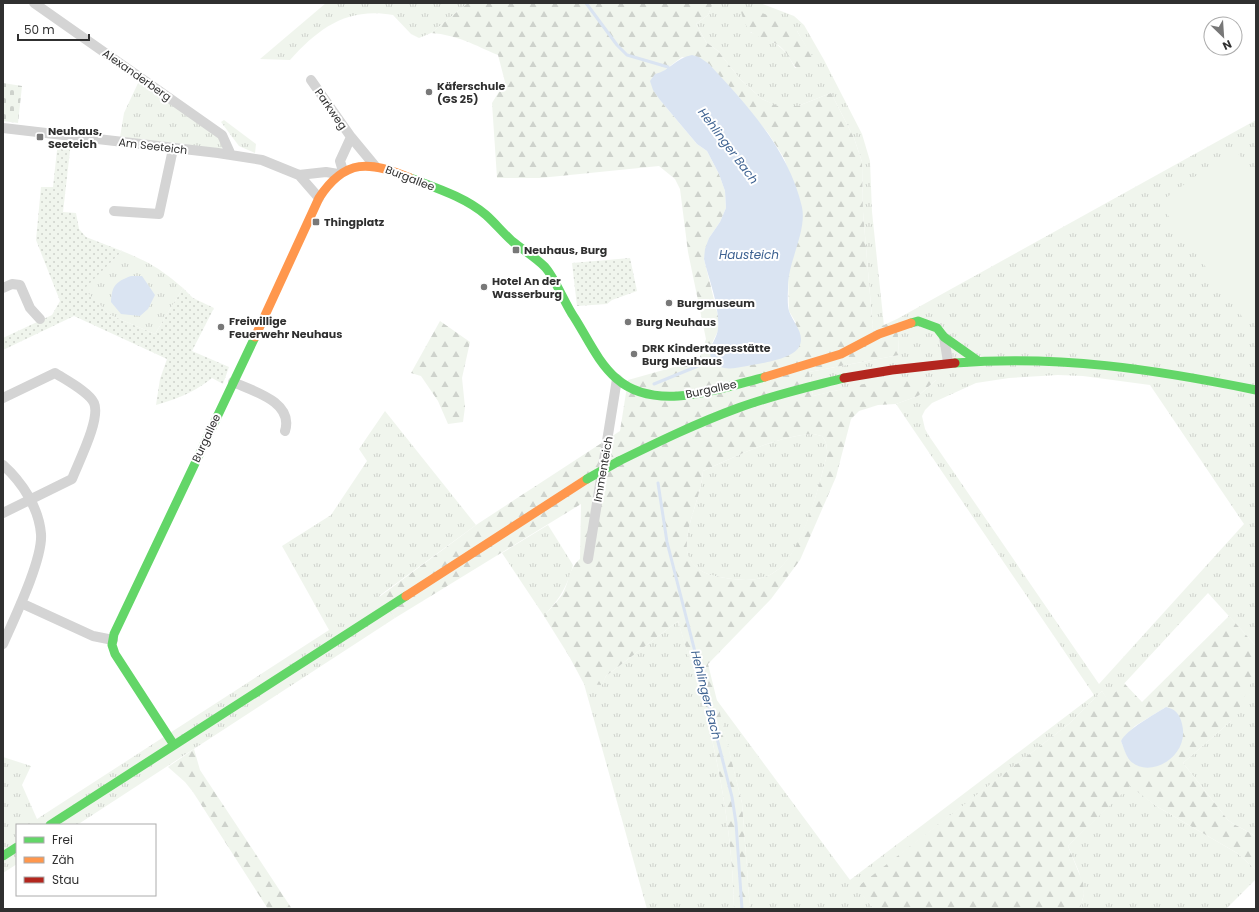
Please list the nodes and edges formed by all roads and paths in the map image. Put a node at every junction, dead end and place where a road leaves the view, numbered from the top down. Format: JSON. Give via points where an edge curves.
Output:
{"nodes":[{"id":1,"x":34,"y":3,"type":"edge"},
{"id":2,"x":311,"y":80,"type":"dead end"},
{"id":3,"x":3,"y":128,"type":"edge"},
{"id":4,"x":351,"y":137,"type":"junction"},
{"id":5,"x":173,"y":149,"type":"junction"},
{"id":6,"x":231,"y":155,"type":"junction"},
{"id":7,"x":375,"y":166,"type":"junction"},
{"id":8,"x":341,"y":173,"type":"junction"},
{"id":9,"x":299,"y":175,"type":"junction"},
{"id":10,"x":319,"y":198,"type":"junction"},
{"id":11,"x":114,"y":211,"type":"dead end"},
{"id":12,"x":3,"y":288,"type":"edge"},
{"id":13,"x":40,"y":319,"type":"dead end"},
{"id":14,"x":944,"y":337,"type":"junction"},
{"id":15,"x":978,"y":361,"type":"junction"},
{"id":16,"x":948,"y":362,"type":"junction"},
{"id":17,"x":617,"y":379,"type":"junction"},
{"id":18,"x":233,"y":382,"type":"junction"},
{"id":19,"x":1256,"y":390,"type":"edge"},
{"id":20,"x":3,"y":398,"type":"edge"},
{"id":21,"x":285,"y":431,"type":"dead end"},
{"id":22,"x":3,"y":465,"type":"edge"},
{"id":23,"x":30,"y":500,"type":"junction"},
{"id":24,"x":3,"y":513,"type":"edge"},
{"id":25,"x":588,"y":559,"type":"dead end"},
{"id":26,"x":21,"y":603,"type":"junction"},
{"id":27,"x":113,"y":640,"type":"junction"},
{"id":28,"x":3,"y":644,"type":"edge"},
{"id":29,"x":174,"y":745,"type":"junction"},
{"id":30,"x":52,"y":824,"type":"edge"},
{"id":31,"x":16,"y":847,"type":"edge"},
{"id":32,"x":3,"y":855,"type":"edge"}],
"edges":[{"from":1,"to":6,"type":"street","name":"Alexanderberg","via":[[222,135]]},
{"from":2,"to":4,"type":"street","name":"Parkweg"},
{"from":3,"to":5,"type":"street","name":"Am Seeteich"},
{"from":4,"to":7,"type":"street","name":"Parkweg"},
{"from":4,"to":8,"type":"street","name":"Parkweg","via":[[340,161]]},
{"from":5,"to":6,"type":"street","name":"Am Seeteich"},
{"from":5,"to":11,"type":"street","via":[[159,214]]},
{"from":6,"to":9,"type":"street","name":"Am Seeteich","via":[[262,160]]},
{"from":7,"to":8,"type":"street","name":"Burgallee","via":[[358,167]]},
{"from":7,"to":17,"type":"street","name":"Burgallee","via":[[459,198],[486,215],[501,232],[546,268],[569,310]]},
{"from":8,"to":9,"type":"street","name":"Am Seeteich"},
{"from":8,"to":10,"type":"street","name":"Burgallee"},
{"from":9,"to":10,"type":"street","name":"Am Seeteich"},
{"from":10,"to":18,"type":"street","name":"Burgallee"},
{"from":12,"to":13,"type":"street","via":[[12,284],[20,285],[30,308]]},
{"from":14,"to":15,"type":"street","name":"Burgallee"},
{"from":14,"to":16,"type":"street"},
{"from":14,"to":17,"type":"street","name":"Burgallee","via":[[937,328],[928,324],[918,322],[903,325],[879,334],[841,354],[693,395],[646,394]]},
{"from":15,"to":16,"type":"street"},
{"from":15,"to":19,"type":"street","via":[[1038,360],[1119,366]]},
{"from":16,"to":29,"type":"street","bridge":true,"via":[[869,373],[757,401],[693,426],[620,461]]},
{"from":17,"to":25,"type":"street","name":"Immenteich"},
{"from":18,"to":21,"type":"street","via":[[279,406],[286,414]]},
{"from":18,"to":27,"type":"street","name":"Burgallee","via":[[116,628]]},
{"from":20,"to":23,"type":"street","via":[[55,373],[94,402],[96,409],[94,422],[72,479]]},
{"from":22,"to":23,"type":"street","via":[[22,485]]},
{"from":23,"to":24,"type":"street"},
{"from":23,"to":26,"type":"street","via":[[38,518],[41,535],[39,552]]},
{"from":26,"to":27,"type":"street","via":[[93,636]]},
{"from":26,"to":28,"type":"street"},
{"from":27,"to":29,"type":"street","via":[[113,649],[126,672]]},
{"from":29,"to":30,"type":"street"},
{"from":31,"to":32,"type":"street"}]}
